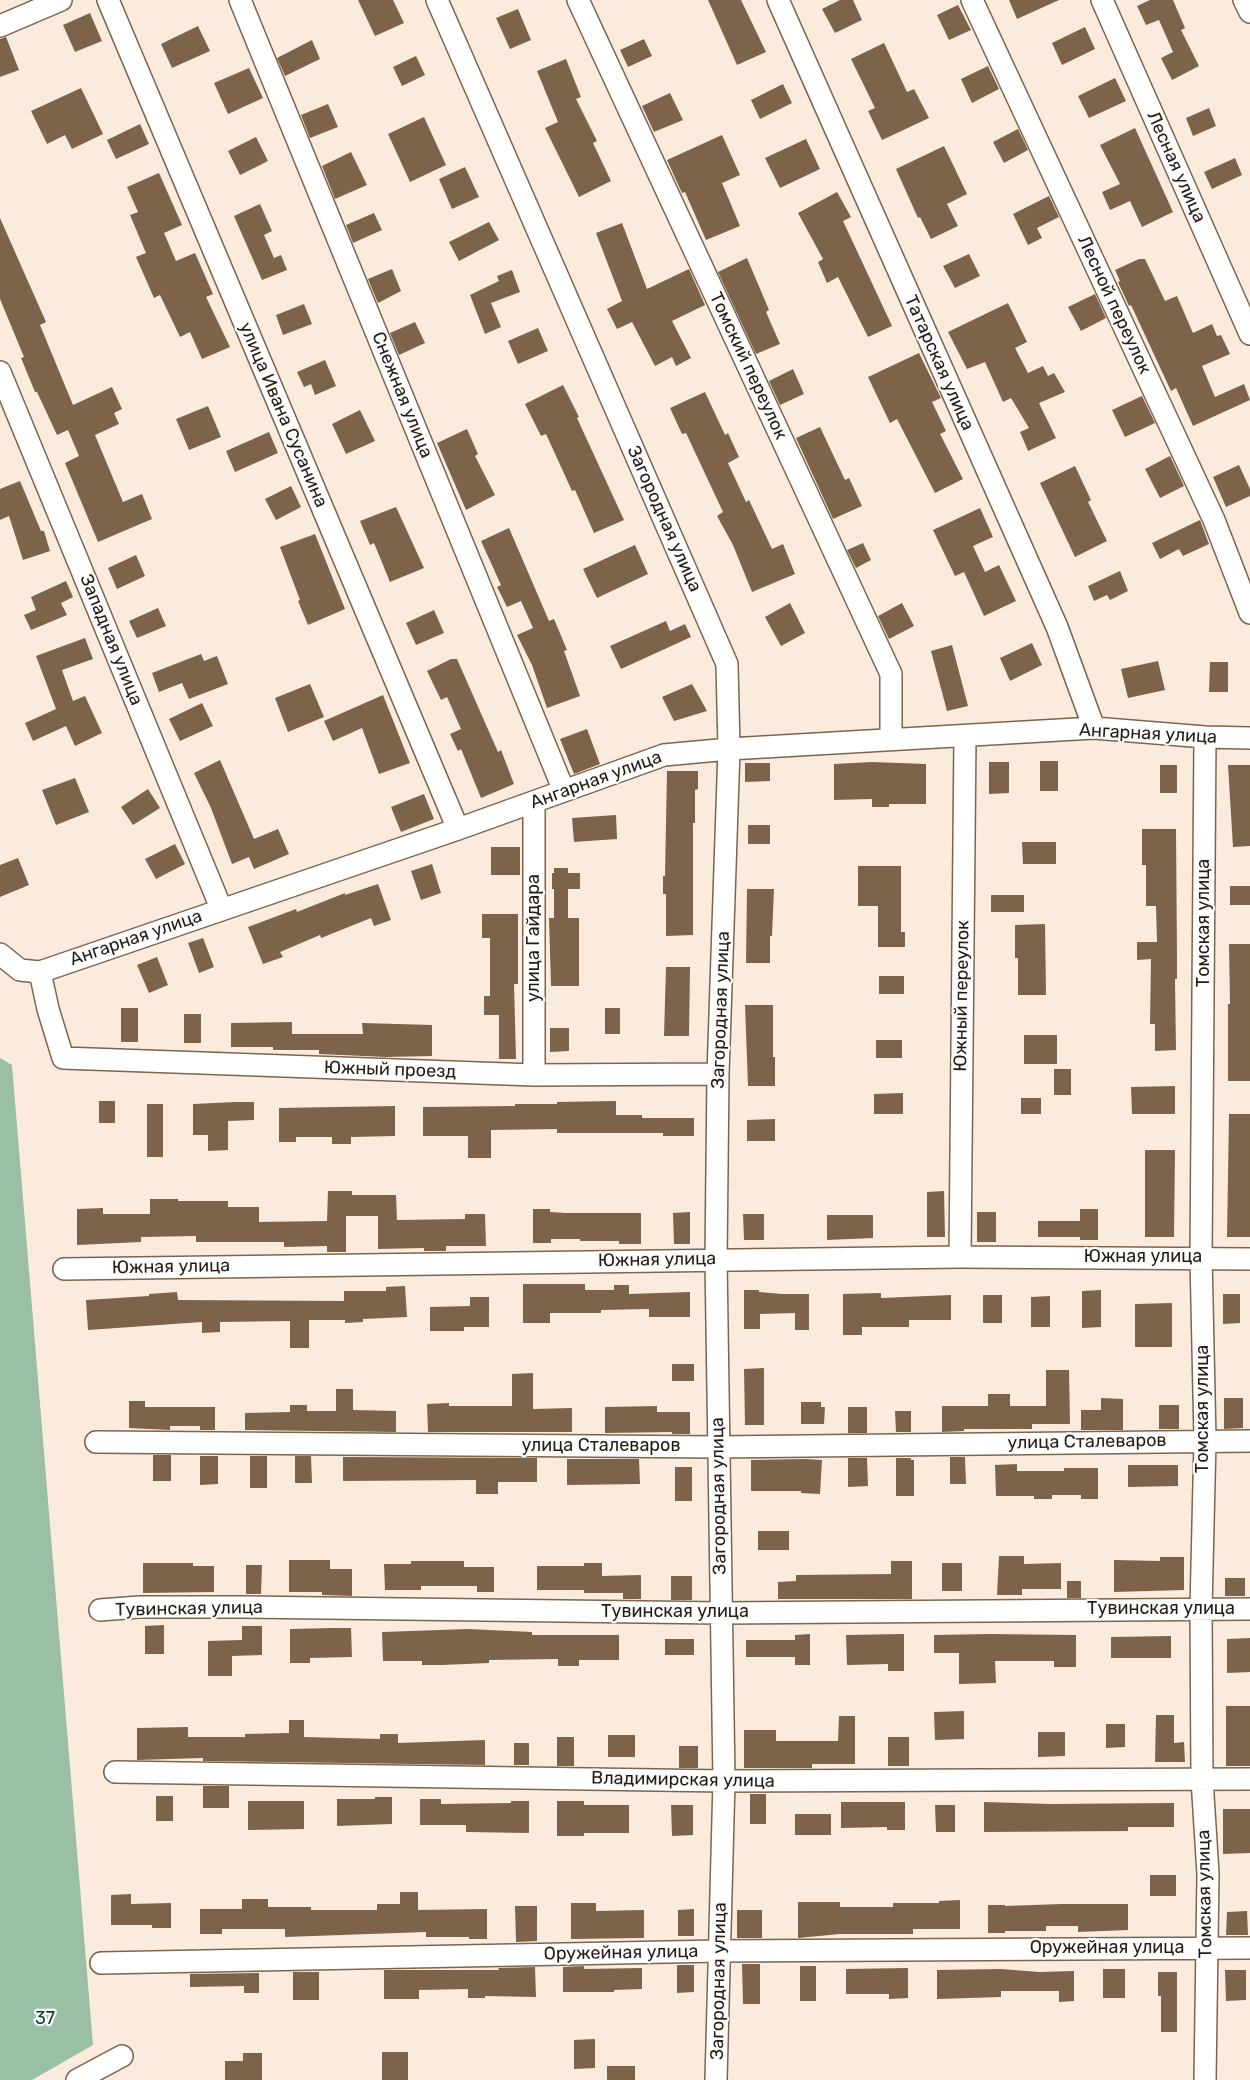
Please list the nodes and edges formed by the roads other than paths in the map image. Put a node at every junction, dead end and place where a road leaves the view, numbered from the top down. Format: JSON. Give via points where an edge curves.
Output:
{"nodes":[{"id":1,"x":61,"y":0,"type":"edge"},
{"id":2,"x":108,"y":0,"type":"edge"},
{"id":3,"x":240,"y":0,"type":"edge"},
{"id":4,"x":437,"y":0,"type":"edge"},
{"id":5,"x":578,"y":0,"type":"edge"},
{"id":6,"x":778,"y":0,"type":"edge"},
{"id":7,"x":972,"y":0,"type":"edge"},
{"id":8,"x":1102,"y":0,"type":"edge"},
{"id":9,"x":1244,"y":0,"type":"edge"},
{"id":10,"x":1250,"y":12,"type":"edge"},
{"id":11,"x":0,"y":26,"type":"edge"},
{"id":12,"x":1250,"y":334,"type":"edge"},
{"id":13,"x":0,"y":372,"type":"edge"},
{"id":14,"x":1250,"y":613,"type":"edge"},
{"id":15,"x":1094,"y":728,"type":"junction"},
{"id":16,"x":964,"y":736,"type":"junction"},
{"id":17,"x":1205,"y":737,"type":"junction"},
{"id":18,"x":891,"y":738,"type":"junction"},
{"id":19,"x":1250,"y":738,"type":"edge"},
{"id":20,"x":729,"y":748,"type":"junction"},
{"id":21,"x":564,"y":791,"type":"junction"},
{"id":22,"x":534,"y":802,"type":"junction"},
{"id":23,"x":458,"y":829,"type":"junction"},
{"id":24,"x":221,"y":908,"type":"junction"},
{"id":25,"x":0,"y":954,"type":"edge"},
{"id":26,"x":40,"y":972,"type":"junction"},
{"id":27,"x":718,"y":1074,"type":"junction"},
{"id":28,"x":534,"y":1075,"type":"junction"},
{"id":29,"x":960,"y":1257,"type":"junction"},
{"id":30,"x":1202,"y":1257,"type":"junction"},
{"id":31,"x":1250,"y":1259,"type":"edge"},
{"id":32,"x":716,"y":1260,"type":"junction"},
{"id":33,"x":64,"y":1269,"type":"dead end"},
{"id":34,"x":1205,"y":1440,"type":"junction"},
{"id":35,"x":1250,"y":1441,"type":"edge"},
{"id":36,"x":96,"y":1442,"type":"dead end"},
{"id":37,"x":718,"y":1447,"type":"junction"},
{"id":38,"x":1201,"y":1609,"type":"junction"},
{"id":39,"x":1250,"y":1609,"type":"edge"},
{"id":40,"x":100,"y":1610,"type":"dead end"},
{"id":41,"x":722,"y":1613,"type":"junction"},
{"id":42,"x":115,"y":1772,"type":"dead end"},
{"id":43,"x":1202,"y":1779,"type":"junction"},
{"id":44,"x":1250,"y":1779,"type":"edge"},
{"id":45,"x":724,"y":1781,"type":"junction"},
{"id":46,"x":1207,"y":1947,"type":"junction"},
{"id":47,"x":1250,"y":1948,"type":"edge"},
{"id":48,"x":719,"y":1951,"type":"junction"},
{"id":49,"x":101,"y":1962,"type":"dead end"},
{"id":50,"x":122,"y":2056,"type":"dead end"},
{"id":51,"x":77,"y":2080,"type":"edge"},
{"id":52,"x":716,"y":2080,"type":"edge"},
{"id":53,"x":1206,"y":2080,"type":"edge"}],
"edges":[{"from":1,"to":11,"type":"street"},
{"from":2,"to":23,"type":"street","name":"улица Ивана Сусанина"},
{"from":3,"to":21,"type":"street","name":"Снежная улица"},
{"from":4,"to":20,"type":"street","name":"Загородная улица","via":[[727,664]]},
{"from":5,"to":18,"type":"street","name":"Томский переулок","via":[[891,674]]},
{"from":6,"to":15,"type":"street","name":"Татарская улица","via":[[1057,627]]},
{"from":7,"to":14,"type":"street","name":"Лесной переулок","via":[[1214,520]]},
{"from":8,"to":12,"type":"street","name":"Лесная улица"},
{"from":9,"to":10,"type":"street"},
{"from":13,"to":24,"type":"street","name":"Западная улица"},
{"from":15,"to":16,"type":"street","name":"Ангарная улица"},
{"from":15,"to":17,"type":"street","name":"Ангарная улица"},
{"from":16,"to":18,"type":"street","name":"Ангарная улица"},
{"from":16,"to":29,"type":"street","name":"Южный переулок"},
{"from":17,"to":19,"type":"street","name":"Ангарная улица"},
{"from":17,"to":30,"type":"street","name":"Томская улица"},
{"from":18,"to":20,"type":"street","name":"Ангарная улица"},
{"from":20,"to":21,"type":"street","name":"Ангарная улица","via":[[664,755]]},
{"from":20,"to":27,"type":"street","name":"Загородная улица"},
{"from":21,"to":22,"type":"street","name":"Ангарная улица"},
{"from":22,"to":23,"type":"street","name":"Ангарная улица"},
{"from":22,"to":28,"type":"street","name":"улица Гайдара"},
{"from":23,"to":24,"type":"street","name":"Ангарная улица"},
{"from":24,"to":26,"type":"street","name":"Ангарная улица"},
{"from":25,"to":26,"type":"street","via":[[20,970]]},
{"from":26,"to":28,"type":"street","name":"Южный проезд","via":[[63,1058]]},
{"from":27,"to":28,"type":"street","name":"Южный проезд"},
{"from":27,"to":32,"type":"street","name":"Загородная улица"},
{"from":29,"to":30,"type":"street","name":"Южная улица"},
{"from":29,"to":32,"type":"street","name":"Южная улица"},
{"from":30,"to":31,"type":"street","name":"Южная улица"},
{"from":30,"to":34,"type":"street","name":"Томская улица"},
{"from":32,"to":33,"type":"street","name":"Южная улица"},
{"from":32,"to":37,"type":"street","name":"Загородная улица"},
{"from":34,"to":35,"type":"street","name":"улица Сталеваров"},
{"from":34,"to":37,"type":"street","name":"улица Сталеваров"},
{"from":34,"to":38,"type":"street","name":"Томская улица"},
{"from":36,"to":37,"type":"street","name":"улица Сталеваров"},
{"from":37,"to":41,"type":"street","name":"Загородная улица"},
{"from":38,"to":39,"type":"street","name":"Тувинская улица"},
{"from":38,"to":41,"type":"street","name":"Тувинская улица"},
{"from":38,"to":43,"type":"street","name":"Томская улица"},
{"from":40,"to":41,"type":"street","name":"Тувинская улица","via":[[244,1607]]},
{"from":41,"to":45,"type":"street","name":"Загородная улица"},
{"from":42,"to":45,"type":"street","name":"Владимирская улица"},
{"from":43,"to":44,"type":"street","name":"Владимирская улица"},
{"from":43,"to":45,"type":"street","name":"Владимирская улица"},
{"from":43,"to":46,"type":"street","name":"Томская улица","via":[[1208,1874]]},
{"from":45,"to":48,"type":"street","name":"Загородная улица"},
{"from":46,"to":47,"type":"street","name":"Оружейная улица"},
{"from":46,"to":48,"type":"street","name":"Оружейная улица"},
{"from":46,"to":53,"type":"street","name":"Томская улица"},
{"from":48,"to":49,"type":"street","name":"Оружейная улица"},
{"from":48,"to":52,"type":"street","name":"Загородная улица"},
{"from":50,"to":51,"type":"street"}]}
